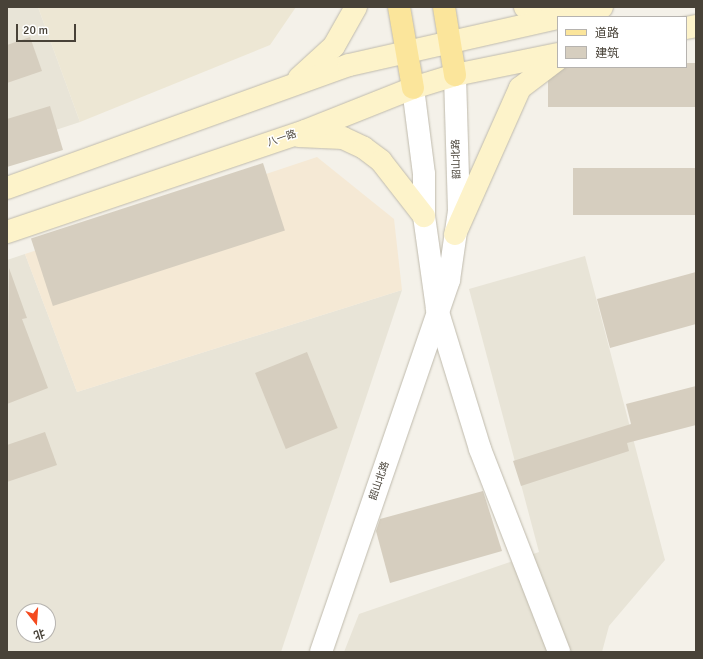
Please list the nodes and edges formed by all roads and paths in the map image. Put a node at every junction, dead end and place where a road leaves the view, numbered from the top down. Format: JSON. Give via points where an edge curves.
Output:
{"nodes":[{"id":1,"x":356,"y":7,"type":"edge"},
{"id":2,"x":399,"y":7,"type":"edge"},
{"id":3,"x":444,"y":7,"type":"edge"},
{"id":4,"x":525,"y":7,"type":"edge"},
{"id":5,"x":602,"y":7,"type":"edge"},
{"id":6,"x":566,"y":16,"type":"edge"},
{"id":7,"x":557,"y":18,"type":"edge"},
{"id":8,"x":449,"y":42,"type":"junction"},
{"id":9,"x":407,"y":50,"type":"junction"},
{"id":10,"x":557,"y":54,"type":"edge"},
{"id":11,"x":557,"y":60,"type":"edge"},
{"id":12,"x":455,"y":75,"type":"junction"},
{"id":13,"x":413,"y":88,"type":"junction"},
{"id":14,"x":278,"y":91,"type":"junction"},
{"id":15,"x":290,"y":136,"type":"junction"},
{"id":16,"x":7,"y":188,"type":"edge"},
{"id":17,"x":424,"y":216,"type":"junction"},
{"id":18,"x":7,"y":232,"type":"edge"},
{"id":19,"x":455,"y":234,"type":"junction"},
{"id":20,"x":437,"y":309,"type":"junction"},
{"id":21,"x":321,"y":652,"type":"edge"},
{"id":22,"x":559,"y":652,"type":"edge"}],
"edges":[{"from":1,"to":14,"type":"main road","via":[[334,46],[301,77]]},
{"from":2,"to":9,"type":"main road","name":"韶山北路"},
{"from":3,"to":8,"type":"main road","name":"韶山北路"},
{"from":4,"to":6,"type":"main road"},
{"from":5,"to":6,"type":"main road"},
{"from":7,"to":8,"type":"main road"},
{"from":8,"to":9,"type":"main road"},
{"from":8,"to":12,"type":"main road","name":"韶山北路"},
{"from":9,"to":13,"type":"main road","name":"韶山北路"},
{"from":9,"to":14,"type":"main road","via":[[350,65]]},
{"from":10,"to":12,"type":"main road","name":"八一路"},
{"from":11,"to":19,"type":"main road","via":[[520,88]]},
{"from":12,"to":13,"type":"main road","name":"八一路"},
{"from":12,"to":19,"type":"street","name":"韶山北路","via":[[459,211]]},
{"from":13,"to":15,"type":"main road","name":"八一路"},
{"from":13,"to":17,"type":"street","name":"韶山北路","via":[[424,174]]},
{"from":14,"to":16,"type":"main road"},
{"from":15,"to":17,"type":"main road","via":[[343,138],[364,148],[381,161]]},
{"from":15,"to":18,"type":"main road","name":"八一路"},
{"from":17,"to":20,"type":"street","name":"韶山北路"},
{"from":19,"to":20,"type":"street","name":"韶山北路","via":[[449,280]]},
{"from":20,"to":21,"type":"street","name":"韶山北路"},
{"from":20,"to":22,"type":"street","via":[[480,449]]}]}
